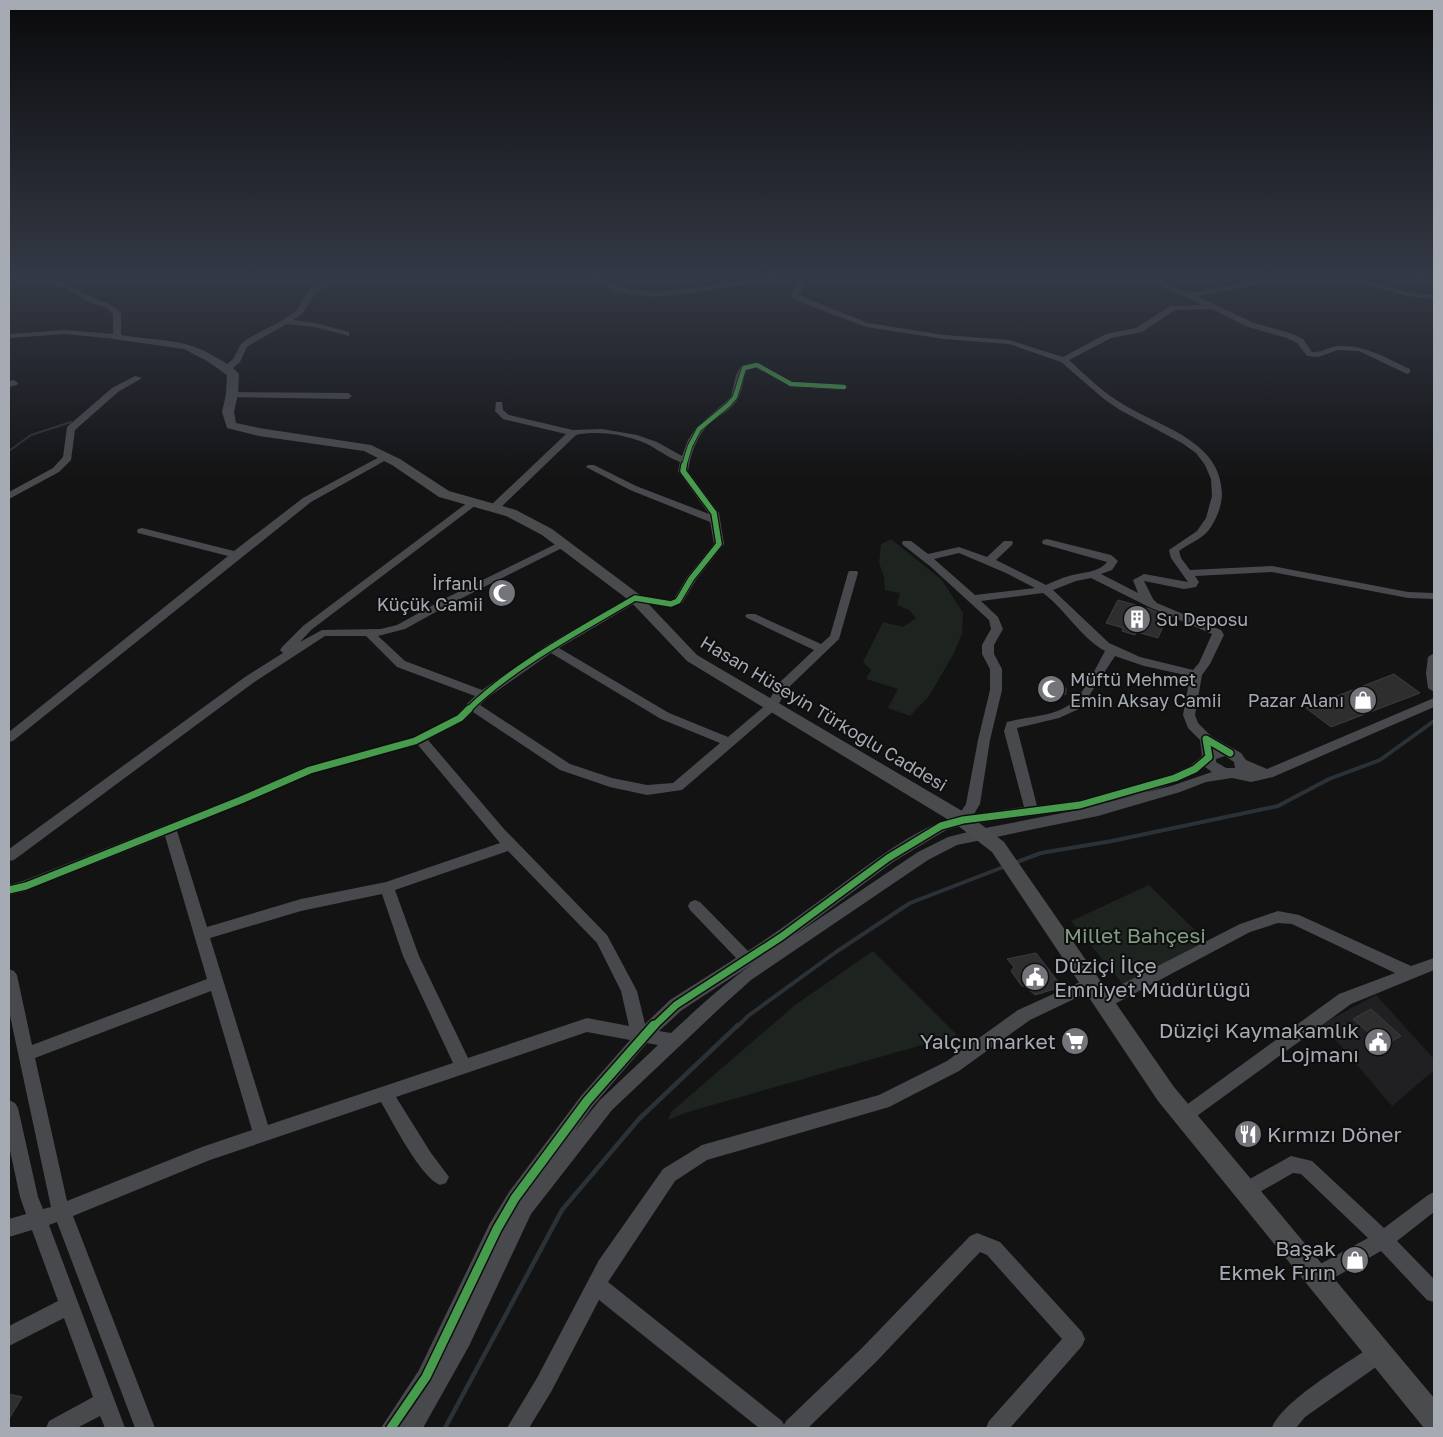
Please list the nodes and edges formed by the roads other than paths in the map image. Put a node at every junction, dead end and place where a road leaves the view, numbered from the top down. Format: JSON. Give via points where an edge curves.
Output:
{"nodes":[{"id":1,"x":179,"y":344,"type":"edge"},
{"id":2,"x":246,"y":344,"type":"edge"},
{"id":3,"x":1017,"y":344,"type":"edge"},
{"id":4,"x":1094,"y":344,"type":"edge"},
{"id":5,"x":1302,"y":344,"type":"edge"},
{"id":6,"x":1064,"y":360,"type":"junction"},
{"id":7,"x":227,"y":369,"type":"junction"},
{"id":8,"x":1407,"y":371,"type":"dead end"},
{"id":9,"x":138,"y":378,"type":"dead end"},
{"id":10,"x":844,"y":387,"type":"dead end"},
{"id":11,"x":232,"y":394,"type":"junction"},
{"id":12,"x":348,"y":396,"type":"dead end"},
{"id":13,"x":499,"y":404,"type":"dead end"},
{"id":14,"x":573,"y":433,"type":"junction"},
{"id":15,"x":385,"y":457,"type":"junction"},
{"id":16,"x":685,"y":461,"type":"junction"},
{"id":17,"x":591,"y":467,"type":"dead end"},
{"id":18,"x":9,"y":496,"type":"edge"},
{"id":19,"x":475,"y":502,"type":"junction"},
{"id":20,"x":494,"y":508,"type":"junction"},
{"id":21,"x":716,"y":520,"type":"junction"},
{"id":22,"x":142,"y":531,"type":"dead end"},
{"id":23,"x":1048,"y":542,"type":"dead end"},
{"id":24,"x":907,"y":543,"type":"dead end"},
{"id":25,"x":1008,"y":543,"type":"dead end"},
{"id":26,"x":562,"y":544,"type":"junction"},
{"id":27,"x":236,"y":555,"type":"junction"},
{"id":28,"x":926,"y":558,"type":"junction"},
{"id":29,"x":988,"y":562,"type":"junction"},
{"id":30,"x":852,"y":573,"type":"dead end"},
{"id":31,"x":1188,"y":573,"type":"junction"},
{"id":32,"x":1092,"y":574,"type":"junction"},
{"id":33,"x":1043,"y":590,"type":"junction"},
{"id":34,"x":1434,"y":596,"type":"edge"},
{"id":35,"x":634,"y":598,"type":"junction"},
{"id":36,"x":972,"y":599,"type":"junction"},
{"id":37,"x":1148,"y":601,"type":"junction"},
{"id":38,"x":751,"y":616,"type":"dead end"},
{"id":39,"x":369,"y":632,"type":"junction"},
{"id":40,"x":552,"y":648,"type":"junction"},
{"id":41,"x":822,"y":648,"type":"junction"},
{"id":42,"x":1112,"y":650,"type":"junction"},
{"id":43,"x":1434,"y":658,"type":"edge"},
{"id":44,"x":273,"y":664,"type":"junction"},
{"id":45,"x":1196,"y":674,"type":"junction"},
{"id":46,"x":1434,"y":688,"type":"edge"},
{"id":47,"x":483,"y":695,"type":"junction"},
{"id":48,"x":1434,"y":702,"type":"edge"},
{"id":49,"x":472,"y":705,"type":"junction"},
{"id":50,"x":772,"y":706,"type":"junction"},
{"id":51,"x":9,"y":738,"type":"edge"},
{"id":52,"x":420,"y":739,"type":"junction"},
{"id":53,"x":1206,"y":739,"type":"junction"},
{"id":54,"x":729,"y":742,"type":"junction"},
{"id":55,"x":1230,"y":753,"type":"junction"},
{"id":56,"x":1209,"y":757,"type":"junction"},
{"id":57,"x":1242,"y":763,"type":"junction"},
{"id":58,"x":1232,"y":774,"type":"junction"},
{"id":59,"x":1268,"y":774,"type":"junction"},
{"id":60,"x":1032,"y":812,"type":"junction"},
{"id":61,"x":963,"y":820,"type":"junction"},
{"id":62,"x":170,"y":829,"type":"junction"},
{"id":63,"x":980,"y":834,"type":"junction"},
{"id":64,"x":510,"y":845,"type":"junction"},
{"id":65,"x":9,"y":856,"type":"edge"},
{"id":66,"x":387,"y":887,"type":"junction"},
{"id":67,"x":9,"y":890,"type":"edge"},
{"id":68,"x":1032,"y":896,"type":"joint"},
{"id":69,"x":695,"y":906,"type":"dead end"},
{"id":70,"x":202,"y":935,"type":"junction"},
{"id":71,"x":746,"y":960,"type":"junction"},
{"id":72,"x":1434,"y":964,"type":"edge"},
{"id":73,"x":1410,"y":973,"type":"junction"},
{"id":74,"x":9,"y":975,"type":"edge"},
{"id":75,"x":216,"y":982,"type":"junction"},
{"id":76,"x":1097,"y":993,"type":"junction"},
{"id":77,"x":642,"y":1035,"type":"junction"},
{"id":78,"x":674,"y":1041,"type":"junction"},
{"id":79,"x":26,"y":1054,"type":"junction"},
{"id":80,"x":464,"y":1068,"type":"junction"},
{"id":81,"x":385,"y":1094,"type":"junction"},
{"id":82,"x":9,"y":1108,"type":"edge"},
{"id":83,"x":1184,"y":1116,"type":"junction"},
{"id":84,"x":262,"y":1135,"type":"junction"},
{"id":85,"x":440,"y":1177,"type":"dead end"},
{"id":86,"x":1245,"y":1191,"type":"junction"},
{"id":87,"x":1434,"y":1201,"type":"edge"},
{"id":88,"x":62,"y":1212,"type":"junction"},
{"id":89,"x":37,"y":1220,"type":"junction"},
{"id":90,"x":9,"y":1228,"type":"edge"},
{"id":91,"x":1383,"y":1240,"type":"junction"},
{"id":92,"x":1318,"y":1276,"type":"junction"},
{"id":93,"x":596,"y":1285,"type":"junction"},
{"id":94,"x":1434,"y":1293,"type":"edge"},
{"id":95,"x":68,"y":1306,"type":"junction"},
{"id":96,"x":9,"y":1336,"type":"edge"},
{"id":97,"x":1379,"y":1354,"type":"junction"},
{"id":98,"x":105,"y":1402,"type":"junction"},
{"id":99,"x":1434,"y":1420,"type":"edge"},
{"id":100,"x":56,"y":1428,"type":"edge"},
{"id":101,"x":115,"y":1428,"type":"edge"},
{"id":102,"x":145,"y":1428,"type":"edge"},
{"id":103,"x":391,"y":1428,"type":"edge"},
{"id":104,"x":409,"y":1428,"type":"edge"},
{"id":105,"x":517,"y":1428,"type":"edge"},
{"id":106,"x":775,"y":1428,"type":"edge"},
{"id":107,"x":794,"y":1428,"type":"edge"},
{"id":108,"x":996,"y":1428,"type":"edge"},
{"id":109,"x":1282,"y":1428,"type":"edge"}],
"edges":[{"from":1,"to":7,"type":"main road","via":[[191,347]]},
{"from":2,"to":7,"type":"street","via":[[237,360]]},
{"from":3,"to":6,"type":"street"},
{"from":4,"to":6,"type":"street"},
{"from":5,"to":8,"type":"street","via":[[1310,354],[1322,354],[1337,348],[1361,349]]},
{"from":6,"to":31,"type":"street","via":[[1097,390],[1124,409],[1170,430],[1197,450],[1210,465],[1218,487],[1210,520],[1206,528],[1174,550]]},
{"from":7,"to":11,"type":"main road","name":"Hasan Hüseyin Türkoğlu Caddesi","via":[[233,374]]},
{"from":9,"to":18,"type":"street","via":[[102,400],[70,429],[68,458],[56,470]]},
{"from":10,"to":16,"type":"street","via":[[792,384],[757,365],[744,368],[734,398],[702,426],[686,453]]},
{"from":11,"to":12,"type":"street"},
{"from":11,"to":15,"type":"main road","name":"Hasan Hüseyin Türkoğlu Caddesi","via":[[227,414],[232,424],[260,432],[367,448]]},
{"from":13,"to":14,"type":"street","via":[[499,411],[506,417]]},
{"from":14,"to":16,"type":"street","via":[[581,430],[615,433],[653,444],[670,456]]},
{"from":14,"to":20,"type":"street"},
{"from":15,"to":19,"type":"main road","name":"Hasan Hüseyin Türkoğlu Caddesi","via":[[444,494]]},
{"from":15,"to":27,"type":"street","via":[[307,500]]},
{"from":16,"to":21,"type":"street","via":[[683,470]]},
{"from":17,"to":21,"type":"street","via":[[633,488]]},
{"from":19,"to":20,"type":"main road","name":"Hasan Hüseyin Türkoğlu Caddesi"},
{"from":19,"to":44,"type":"street","via":[[307,628]]},
{"from":20,"to":26,"type":"main road","name":"Hasan Hüseyin Türkoğlu Caddesi","via":[[547,532]]},
{"from":21,"to":35,"type":"street","via":[[719,544],[678,601],[671,604]]},
{"from":22,"to":27,"type":"street"},
{"from":23,"to":32,"type":"street","via":[[1113,561],[1108,568]]},
{"from":24,"to":28,"type":"street"},
{"from":25,"to":29,"type":"street"},
{"from":26,"to":35,"type":"main road","name":"Hasan Hüseyin Türkoğlu Caddesi"},
{"from":26,"to":39,"type":"street","via":[[401,627]]},
{"from":27,"to":51,"type":"street"},
{"from":28,"to":29,"type":"street","via":[[959,550]]},
{"from":28,"to":36,"type":"street"},
{"from":29,"to":33,"type":"street"},
{"from":30,"to":41,"type":"street","via":[[835,637]]},
{"from":31,"to":34,"type":"street","via":[[1272,569],[1408,595]]},
{"from":31,"to":37,"type":"street","via":[[1194,582],[1192,585],[1140,578],[1138,580]]},
{"from":32,"to":33,"type":"street"},
{"from":32,"to":37,"type":"street"},
{"from":33,"to":36,"type":"street"},
{"from":33,"to":42,"type":"street"},
{"from":35,"to":40,"type":"street"},
{"from":35,"to":50,"type":"main road","name":"Hasan Hüseyin Türkoğlu Caddesi","via":[[692,658]]},
{"from":36,"to":61,"type":"street","via":[[994,619],[997,629],[988,645],[988,654],[996,669],[996,690],[973,804]]},
{"from":37,"to":45,"type":"street","via":[[1217,632],[1211,650]]},
{"from":38,"to":41,"type":"street"},
{"from":39,"to":44,"type":"street","via":[[322,633]]},
{"from":39,"to":47,"type":"street","via":[[401,664]]},
{"from":40,"to":47,"type":"street"},
{"from":40,"to":54,"type":"street","via":[[665,716]]},
{"from":41,"to":50,"type":"street","via":[[782,687]]},
{"from":42,"to":45,"type":"street"},
{"from":42,"to":60,"type":"street","via":[[1078,704],[1039,719],[1011,725],[1010,732]]},
{"from":43,"to":46,"type":"street"},
{"from":44,"to":65,"type":"street"},
{"from":45,"to":53,"type":"street","via":[[1189,715],[1192,725]]},
{"from":47,"to":49,"type":"street"},
{"from":48,"to":59,"type":"street"},
{"from":49,"to":52,"type":"street","via":[[460,718]]},
{"from":49,"to":54,"type":"street","via":[[565,767],[647,790],[677,787]]},
{"from":50,"to":54,"type":"street"},
{"from":50,"to":61,"type":"main road","name":"Hasan Hüseyin Türkoğlu Caddesi"},
{"from":52,"to":62,"type":"street","via":[[310,770]]},
{"from":52,"to":64,"type":"street"},
{"from":53,"to":55,"type":"street"},
{"from":53,"to":56,"type":"street"},
{"from":55,"to":56,"type":"street","via":[[1215,753]]},
{"from":55,"to":57,"type":"street"},
{"from":56,"to":58,"type":"street","via":[[1213,768]]},
{"from":56,"to":60,"type":"street","via":[[1195,769],[1175,778],[1080,805]]},
{"from":57,"to":58,"type":"street","via":[[1242,770]]},
{"from":57,"to":59,"type":"street"},
{"from":58,"to":59,"type":"street","via":[[1251,777]]},
{"from":58,"to":63,"type":"street","via":[[1204,778],[1098,811]]},
{"from":60,"to":61,"type":"street"},
{"from":61,"to":63,"type":"main road","name":"Hasan Hüseyin Türkoğlu Caddesi"},
{"from":61,"to":71,"type":"street","via":[[940,826],[888,858],[781,938]]},
{"from":62,"to":67,"type":"street"},
{"from":62,"to":70,"type":"street"},
{"from":63,"to":68,"type":"main road","name":"Hasan Hüseyin Türkoğlu Caddesi","via":[[998,847]]},
{"from":63,"to":78,"type":"street","via":[[953,841],[923,856],[746,976]]},
{"from":64,"to":66,"type":"street"},
{"from":64,"to":77,"type":"street","via":[[602,939],[629,991]]},
{"from":66,"to":70,"type":"street","via":[[301,904]]},
{"from":66,"to":80,"type":"street","via":[[411,956]]},
{"from":68,"to":76,"type":"main road"},
{"from":69,"to":71,"type":"street"},
{"from":70,"to":75,"type":"street"},
{"from":71,"to":77,"type":"street","via":[[676,1005]]},
{"from":72,"to":73,"type":"street"},
{"from":73,"to":76,"type":"street","via":[[1294,919],[1278,917],[1245,928]]},
{"from":73,"to":83,"type":"street","via":[[1345,999]]},
{"from":74,"to":79,"type":"street"},
{"from":75,"to":79,"type":"street"},
{"from":75,"to":84,"type":"street"},
{"from":76,"to":83,"type":"main road"},
{"from":76,"to":93,"type":"street","via":[[1024,1015],[953,1066],[883,1102],[702,1153],[669,1175]]},
{"from":77,"to":78,"type":"street"},
{"from":77,"to":80,"type":"street","via":[[587,1026]]},
{"from":77,"to":103,"type":"street","via":[[587,1101],[515,1198],[426,1377]]},
{"from":78,"to":104,"type":"street","via":[[606,1105],[525,1208],[462,1339]]},
{"from":79,"to":88,"type":"street"},
{"from":80,"to":81,"type":"street"},
{"from":81,"to":84,"type":"street"},
{"from":81,"to":85,"type":"street","via":[[425,1159]]},
{"from":82,"to":89,"type":"street"},
{"from":83,"to":86,"type":"main road"},
{"from":84,"to":88,"type":"street"},
{"from":86,"to":91,"type":"street","via":[[1291,1164],[1306,1168]]},
{"from":86,"to":92,"type":"main road"},
{"from":87,"to":91,"type":"street"},
{"from":88,"to":89,"type":"street"},
{"from":88,"to":102,"type":"street"},
{"from":89,"to":90,"type":"street"},
{"from":89,"to":95,"type":"street"},
{"from":91,"to":92,"type":"street"},
{"from":91,"to":94,"type":"street"},
{"from":92,"to":97,"type":"main road"},
{"from":93,"to":105,"type":"street","via":[[544,1385]]},
{"from":93,"to":106,"type":"street"},
{"from":95,"to":96,"type":"street"},
{"from":95,"to":98,"type":"street"},
{"from":97,"to":99,"type":"main road"},
{"from":97,"to":109,"type":"street","via":[[1298,1410]]},
{"from":98,"to":100,"type":"street"},
{"from":98,"to":101,"type":"street"},
{"from":107,"to":108,"type":"street","via":[[977,1242],[993,1248],[1075,1339]]}]}
